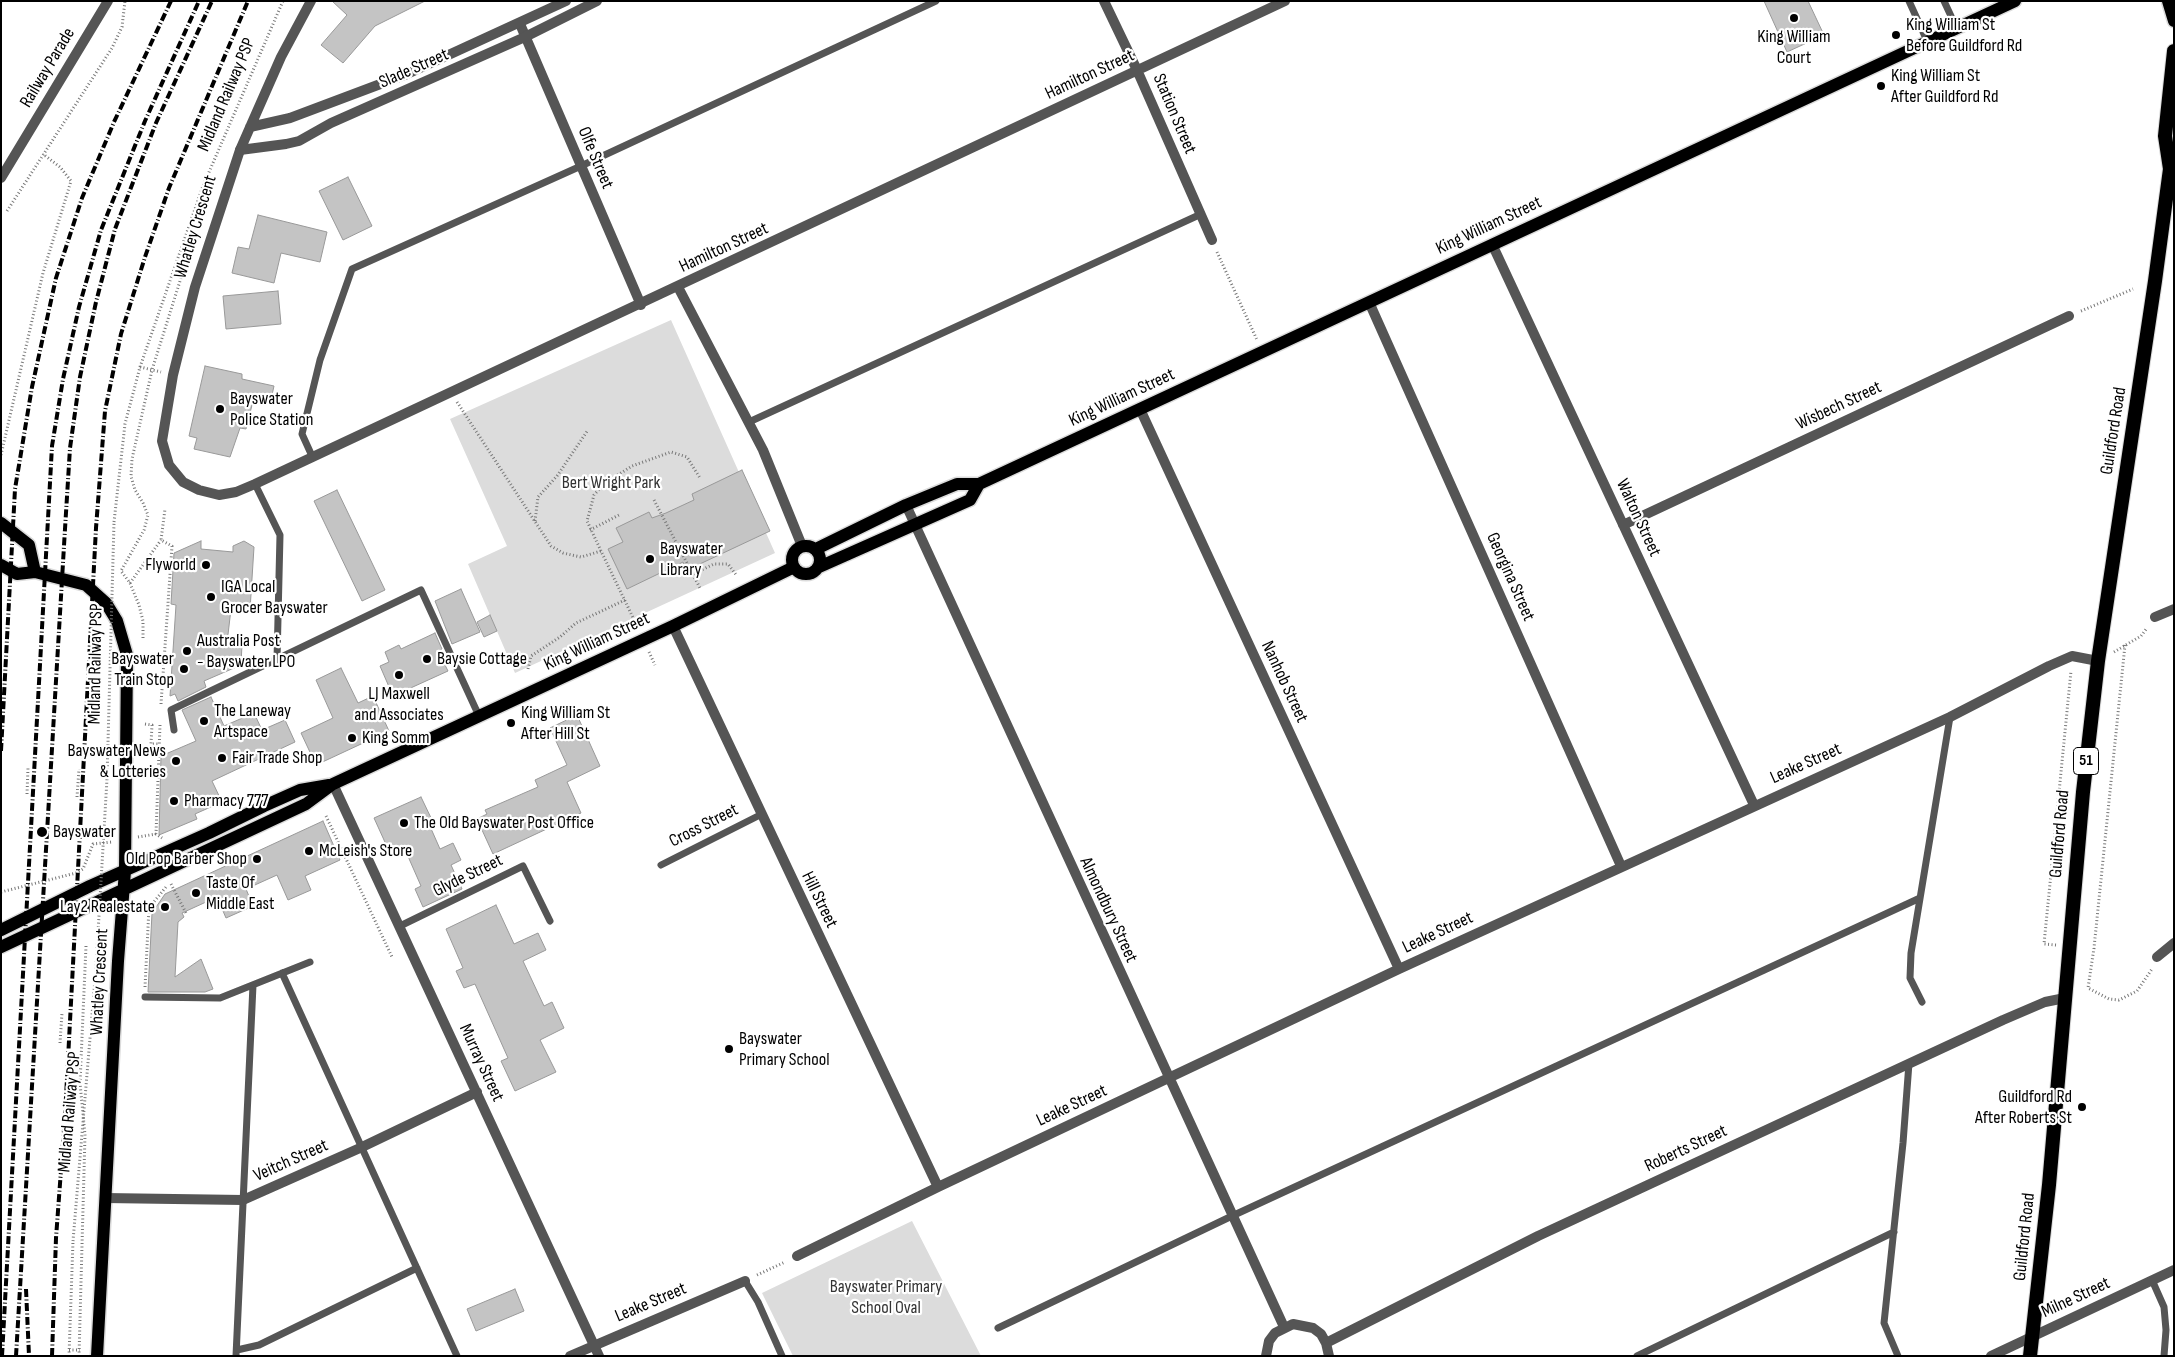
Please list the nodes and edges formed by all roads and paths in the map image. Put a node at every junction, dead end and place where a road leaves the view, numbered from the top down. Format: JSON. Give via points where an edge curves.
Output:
{"nodes":[{"id":1,"x":108,"y":1,"type":"edge"},
{"id":2,"x":125,"y":1,"type":"edge"},
{"id":3,"x":283,"y":1,"type":"edge"},
{"id":4,"x":311,"y":1,"type":"edge"},
{"id":5,"x":566,"y":1,"type":"edge"},
{"id":6,"x":597,"y":1,"type":"edge"},
{"id":7,"x":936,"y":1,"type":"edge"},
{"id":8,"x":1104,"y":1,"type":"edge"},
{"id":9,"x":1285,"y":1,"type":"edge"},
{"id":10,"x":1909,"y":1,"type":"edge"},
{"id":11,"x":1944,"y":1,"type":"edge"},
{"id":12,"x":2015,"y":1,"type":"edge"},
{"id":13,"x":2168,"y":1,"type":"edge"},
{"id":14,"x":2174,"y":22,"type":"edge"},
{"id":15,"x":520,"y":24,"type":"junction"},
{"id":16,"x":1957,"y":29,"type":"junction"},
{"id":17,"x":525,"y":37,"type":"junction"},
{"id":18,"x":1928,"y":42,"type":"junction"},
{"id":19,"x":2174,"y":50,"type":"edge"},
{"id":20,"x":1137,"y":70,"type":"junction"},
{"id":21,"x":250,"y":127,"type":"junction"},
{"id":22,"x":240,"y":150,"type":"junction"},
{"id":23,"x":43,"y":154,"type":"junction"},
{"id":24,"x":2172,"y":165,"type":"edge"},
{"id":25,"x":581,"y":166,"type":"junction"},
{"id":26,"x":1,"y":178,"type":"edge"},
{"id":27,"x":7,"y":211,"type":"dead end"},
{"id":28,"x":1199,"y":215,"type":"junction"},
{"id":29,"x":184,"y":239,"type":"junction"},
{"id":30,"x":1212,"y":240,"type":"joint"},
{"id":31,"x":1492,"y":244,"type":"junction"},
{"id":32,"x":678,"y":287,"type":"junction"},
{"id":33,"x":2133,"y":288,"type":"dead end"},
{"id":34,"x":1368,"y":302,"type":"junction"},
{"id":35,"x":641,"y":304,"type":"junction"},
{"id":36,"x":2069,"y":316,"type":"joint"},
{"id":37,"x":1263,"y":352,"type":"junction"},
{"id":38,"x":140,"y":367,"type":"junction"},
{"id":39,"x":152,"y":370,"type":"junction"},
{"id":40,"x":173,"y":375,"type":"junction"},
{"id":41,"x":451,"y":393,"type":"junction"},
{"id":42,"x":1140,"y":409,"type":"junction"},
{"id":43,"x":749,"y":422,"type":"junction"},
{"id":44,"x":588,"y":430,"type":"dead end"},
{"id":45,"x":1,"y":455,"type":"edge"},
{"id":46,"x":312,"y":456,"type":"junction"},
{"id":47,"x":176,"y":473,"type":"joint"},
{"id":48,"x":700,"y":478,"type":"dead end"},
{"id":49,"x":255,"y":484,"type":"junction"},
{"id":50,"x":978,"y":484,"type":"junction"},
{"id":51,"x":654,"y":500,"type":"dead end"},
{"id":52,"x":906,"y":505,"type":"junction"},
{"id":53,"x":165,"y":509,"type":"dead end"},
{"id":54,"x":619,"y":515,"type":"dead end"},
{"id":55,"x":535,"y":522,"type":"junction"},
{"id":56,"x":1,"y":523,"type":"edge"},
{"id":57,"x":914,"y":524,"type":"junction"},
{"id":58,"x":1623,"y":525,"type":"junction"},
{"id":59,"x":590,"y":530,"type":"junction"},
{"id":60,"x":161,"y":540,"type":"junction"},
{"id":61,"x":802,"y":546,"type":"junction"},
{"id":62,"x":816,"y":549,"type":"junction"},
{"id":63,"x":601,"y":551,"type":"junction"},
{"id":64,"x":1,"y":565,"type":"edge"},
{"id":65,"x":794,"y":566,"type":"junction"},
{"id":66,"x":819,"y":567,"type":"junction"},
{"id":67,"x":35,"y":572,"type":"junction"},
{"id":68,"x":693,"y":574,"type":"junction"},
{"id":69,"x":738,"y":576,"type":"dead end"},
{"id":70,"x":130,"y":583,"type":"junction"},
{"id":71,"x":701,"y":590,"type":"dead end"},
{"id":72,"x":625,"y":600,"type":"junction"},
{"id":73,"x":2174,"y":609,"type":"edge"},
{"id":74,"x":2155,"y":617,"type":"joint"},
{"id":75,"x":673,"y":626,"type":"junction"},
{"id":76,"x":143,"y":638,"type":"dead end"},
{"id":77,"x":644,"y":640,"type":"junction"},
{"id":78,"x":2072,"y":656,"type":"junction"},
{"id":79,"x":277,"y":660,"type":"junction"},
{"id":80,"x":2098,"y":662,"type":"junction"},
{"id":81,"x":655,"y":666,"type":"dead end"},
{"id":82,"x":528,"y":669,"type":"dead end"},
{"id":83,"x":160,"y":714,"type":"dead end"},
{"id":84,"x":479,"y":716,"type":"junction"},
{"id":85,"x":1950,"y":717,"type":"junction"},
{"id":86,"x":145,"y":724,"type":"dead end"},
{"id":87,"x":160,"y":724,"type":"dead end"},
{"id":88,"x":174,"y":730,"type":"dead end"},
{"id":89,"x":158,"y":744,"type":"junction"},
{"id":90,"x":28,"y":768,"type":"dead end"},
{"id":91,"x":79,"y":769,"type":"dead end"},
{"id":92,"x":332,"y":784,"type":"junction"},
{"id":93,"x":26,"y":794,"type":"dead end"},
{"id":94,"x":77,"y":797,"type":"dead end"},
{"id":95,"x":1754,"y":805,"type":"junction"},
{"id":96,"x":760,"y":815,"type":"junction"},
{"id":97,"x":326,"y":816,"type":"dead end"},
{"id":98,"x":156,"y":834,"type":"junction"},
{"id":99,"x":163,"y":838,"type":"dead end"},
{"id":100,"x":126,"y":840,"type":"junction"},
{"id":101,"x":661,"y":865,"type":"dead end"},
{"id":102,"x":1621,"y":866,"type":"junction"},
{"id":103,"x":125,"y":871,"type":"junction"},
{"id":104,"x":124,"y":890,"type":"junction"},
{"id":105,"x":1,"y":892,"type":"edge"},
{"id":106,"x":1920,"y":898,"type":"junction"},
{"id":107,"x":186,"y":914,"type":"dead end"},
{"id":108,"x":550,"y":921,"type":"dead end"},
{"id":109,"x":400,"y":926,"type":"junction"},
{"id":110,"x":1,"y":930,"type":"edge"},
{"id":111,"x":2044,"y":944,"type":"dead end"},
{"id":112,"x":2174,"y":944,"type":"edge"},
{"id":113,"x":86,"y":946,"type":"dead end"},
{"id":114,"x":1,"y":947,"type":"edge"},
{"id":115,"x":392,"y":957,"type":"dead end"},
{"id":116,"x":2157,"y":957,"type":"joint"},
{"id":117,"x":310,"y":962,"type":"dead end"},
{"id":118,"x":1399,"y":969,"type":"junction"},
{"id":119,"x":282,"y":973,"type":"junction"},
{"id":120,"x":253,"y":984,"type":"junction"},
{"id":121,"x":145,"y":997,"type":"joint"},
{"id":122,"x":2065,"y":998,"type":"junction"},
{"id":123,"x":1922,"y":1002,"type":"dead end"},
{"id":124,"x":62,"y":1013,"type":"dead end"},
{"id":125,"x":60,"y":1043,"type":"dead end"},
{"id":126,"x":1909,"y":1063,"type":"junction"},
{"id":127,"x":1168,"y":1080,"type":"junction"},
{"id":128,"x":476,"y":1092,"type":"junction"},
{"id":129,"x":360,"y":1148,"type":"junction"},
{"id":130,"x":938,"y":1187,"type":"junction"},
{"id":131,"x":105,"y":1198,"type":"junction"},
{"id":132,"x":243,"y":1200,"type":"junction"},
{"id":133,"x":1232,"y":1216,"type":"junction"},
{"id":134,"x":1894,"y":1232,"type":"junction"},
{"id":135,"x":797,"y":1256,"type":"joint"},
{"id":136,"x":417,"y":1268,"type":"junction"},
{"id":137,"x":2174,"y":1270,"type":"edge"},
{"id":138,"x":2152,"y":1280,"type":"junction"},
{"id":139,"x":745,"y":1281,"type":"junction"},
{"id":140,"x":1284,"y":1327,"type":"junction"},
{"id":141,"x":998,"y":1328,"type":"dead end"},
{"id":142,"x":2033,"y":1336,"type":"junction"},
{"id":143,"x":1326,"y":1343,"type":"junction"},
{"id":144,"x":594,"y":1344,"type":"junction"},
{"id":145,"x":69,"y":1350,"type":"junction"},
{"id":146,"x":80,"y":1350,"type":"junction"},
{"id":147,"x":237,"y":1353,"type":"edge"},
{"id":148,"x":69,"y":1356,"type":"edge"},
{"id":149,"x":79,"y":1356,"type":"edge"},
{"id":150,"x":97,"y":1356,"type":"edge"},
{"id":151,"x":457,"y":1356,"type":"edge"},
{"id":152,"x":570,"y":1356,"type":"edge"},
{"id":153,"x":599,"y":1356,"type":"edge"},
{"id":154,"x":782,"y":1356,"type":"edge"},
{"id":155,"x":1266,"y":1356,"type":"edge"},
{"id":156,"x":1329,"y":1356,"type":"edge"},
{"id":157,"x":1637,"y":1356,"type":"edge"},
{"id":158,"x":1898,"y":1356,"type":"edge"},
{"id":159,"x":1991,"y":1356,"type":"edge"},
{"id":160,"x":2030,"y":1356,"type":"edge"},
{"id":161,"x":2164,"y":1356,"type":"edge"}],
"edges":[{"from":1,"to":26,"type":"street","name":"Railway Parade"},
{"from":2,"to":23,"type":"path","via":[[122,26],[112,48]]},
{"from":3,"to":29,"type":"path","name":"Midland Railway PSP","via":[[203,186]]},
{"from":4,"to":21,"type":"street","name":"Whatley Crescent","via":[[281,56]]},
{"from":5,"to":15,"type":"street","name":"Slade Street"},
{"from":6,"to":17,"type":"street","name":"Slade Street"},
{"from":7,"to":25,"type":"lane"},
{"from":8,"to":20,"type":"street","name":"Station Street"},
{"from":9,"to":20,"type":"street","name":"Hamilton Street"},
{"from":10,"to":18,"type":"lane"},
{"from":11,"to":16,"type":"lane"},
{"from":12,"to":16,"type":"main road","name":"King William Street"},
{"from":13,"to":14,"type":"main road"},
{"from":15,"to":17,"type":"street","name":"Olfe Street"},
{"from":15,"to":21,"type":"street","name":"Slade Street","via":[[406,74],[290,118]]},
{"from":16,"to":18,"type":"main road","name":"King William Street"},
{"from":17,"to":22,"type":"street","name":"Slade Street","via":[[298,140]]},
{"from":17,"to":25,"type":"street","name":"Olfe Street"},
{"from":18,"to":31,"type":"main road","name":"King William Street"},
{"from":19,"to":24,"type":"highway","name":"Guildford Road","number":"51","via":[[2164,136]]},
{"from":20,"to":28,"type":"street","name":"Station Street"},
{"from":20,"to":32,"type":"street","name":"Hamilton Street"},
{"from":21,"to":22,"type":"street","name":"Whatley Crescent"},
{"from":22,"to":40,"type":"street","name":"Whatley Crescent","via":[[195,287]]},
{"from":23,"to":27,"type":"path"},
{"from":23,"to":45,"type":"path","via":[[60,167],[70,181],[43,273]]},
{"from":24,"to":80,"type":"highway","name":"Guildford Road","number":"51"},
{"from":25,"to":35,"type":"street","name":"Olfe Street"},
{"from":25,"to":46,"type":"lane","via":[[352,269],[320,360],[302,434]]},
{"from":28,"to":30,"type":"street","name":"Station Street"},
{"from":28,"to":43,"type":"lane"},
{"from":29,"to":38,"type":"path","name":"Midland Railway PSP"},
{"from":29,"to":39,"type":"path","via":[[186,262]]},
{"from":30,"to":37,"type":"path"},
{"from":31,"to":34,"type":"main road","name":"King William Street"},
{"from":31,"to":58,"type":"street","name":"Walton Street"},
{"from":32,"to":35,"type":"street","name":"Hamilton Street"},
{"from":32,"to":43,"type":"street"},
{"from":33,"to":36,"type":"path"},
{"from":34,"to":37,"type":"main road","name":"King William Street"},
{"from":34,"to":102,"type":"street","name":"Georgina Street"},
{"from":35,"to":41,"type":"street","name":"Hamilton Street"},
{"from":36,"to":58,"type":"street","name":"Wisbech Street"},
{"from":37,"to":42,"type":"main road","name":"King William Street"},
{"from":38,"to":39,"type":"path"},
{"from":38,"to":145,"type":"path","name":"Midland Railway PSP","bridge":true,"via":[[125,424],[114,522],[107,789],[73,1241]]},
{"from":39,"to":40,"type":"path"},
{"from":39,"to":70,"type":"path","via":[[131,476],[148,515],[144,530],[121,571]]},
{"from":40,"to":47,"type":"street","name":"Whatley Crescent","via":[[162,441],[169,465]]},
{"from":41,"to":46,"type":"street","name":"Hamilton Street"},
{"from":41,"to":55,"type":"path"},
{"from":42,"to":50,"type":"main road","name":"King William Street"},
{"from":42,"to":118,"type":"street","name":"Nanhob Street"},
{"from":43,"to":61,"type":"street"},
{"from":44,"to":55,"type":"path","via":[[557,476],[538,497]]},
{"from":46,"to":49,"type":"street","name":"Hamilton Street"},
{"from":47,"to":49,"type":"street","name":"Hamilton Street","via":[[199,490],[219,495]]},
{"from":48,"to":59,"type":"path","via":[[687,456],[671,452],[632,466],[605,483],[594,495],[588,515]]},
{"from":49,"to":79,"type":"lane","via":[[280,535]]},
{"from":50,"to":52,"type":"main road","name":"King William Street","via":[[958,484]]},
{"from":50,"to":57,"type":"main road","name":"King William Street","via":[[970,500]]},
{"from":51,"to":68,"type":"path"},
{"from":52,"to":57,"type":"street","name":"Almondbury Street"},
{"from":52,"to":62,"type":"main road","name":"King William Street"},
{"from":53,"to":60,"type":"path"},
{"from":54,"to":59,"type":"path"},
{"from":55,"to":63,"type":"path","via":[[552,546],[563,553],[581,557]]},
{"from":56,"to":67,"type":"main road","via":[[29,544]]},
{"from":57,"to":66,"type":"main road","name":"King William Street"},
{"from":57,"to":127,"type":"street","name":"Almondbury Street"},
{"from":58,"to":95,"type":"street","name":"Walton Street"},
{"from":59,"to":63,"type":"path"},
{"from":60,"to":70,"type":"path"},
{"from":60,"to":83,"type":"path","via":[[172,546]]},
{"from":61,"to":62,"type":"main road"},
{"from":61,"to":65,"type":"main road","via":[[792,557]]},
{"from":62,"to":66,"type":"main road","via":[[821,557]]},
{"from":63,"to":72,"type":"path"},
{"from":64,"to":67,"type":"main road","name":"Whatley Crescent","via":[[17,574]]},
{"from":65,"to":66,"type":"main road","name":"King William Street","via":[[800,573],[808,574]]},
{"from":65,"to":75,"type":"main road","name":"King William Street"},
{"from":67,"to":100,"type":"main road","name":"Whatley Crescent","via":[[86,585],[106,603],[116,621],[127,655]]},
{"from":68,"to":69,"type":"path","via":[[714,564],[728,564]]},
{"from":68,"to":71,"type":"path"},
{"from":70,"to":76,"type":"path","via":[[143,621]]},
{"from":72,"to":77,"type":"path"},
{"from":72,"to":82,"type":"path","via":[[576,623],[531,656]]},
{"from":73,"to":74,"type":"street"},
{"from":74,"to":116,"type":"path","via":[[2141,636],[2125,645],[2088,988],[2109,999],[2119,1000],[2138,991]]},
{"from":75,"to":77,"type":"main road","name":"King William Street"},
{"from":75,"to":96,"type":"street","name":"Hill Street"},
{"from":77,"to":81,"type":"path"},
{"from":77,"to":84,"type":"main road","name":"King William Street"},
{"from":78,"to":80,"type":"street"},
{"from":78,"to":85,"type":"street","name":"Leake Street"},
{"from":78,"to":111,"type":"path"},
{"from":79,"to":84,"type":"lane","via":[[421,590]]},
{"from":79,"to":88,"type":"lane","via":[[171,710]]},
{"from":80,"to":122,"type":"highway","name":"Guildford Road","number":"51"},
{"from":84,"to":92,"type":"main road","name":"King William Street"},
{"from":85,"to":95,"type":"street","name":"Leake Street"},
{"from":85,"to":106,"type":"lane"},
{"from":86,"to":89,"type":"path","via":[[152,725],[151,744]]},
{"from":87,"to":89,"type":"path"},
{"from":89,"to":98,"type":"path"},
{"from":90,"to":93,"type":"path"},
{"from":91,"to":94,"type":"path"},
{"from":92,"to":103,"type":"main road","name":"King William Street","via":[[300,790]]},
{"from":92,"to":104,"type":"main road","name":"King William Street","via":[[306,804]]},
{"from":92,"to":109,"type":"street","name":"Murray Street"},
{"from":95,"to":102,"type":"street","name":"Leake Street"},
{"from":96,"to":101,"type":"lane","name":"Cross Street"},
{"from":96,"to":130,"type":"street","name":"Hill Street"},
{"from":97,"to":115,"type":"path"},
{"from":98,"to":99,"type":"path"},
{"from":98,"to":100,"type":"path"},
{"from":100,"to":103,"type":"main road","name":"Whatley Crescent"},
{"from":100,"to":105,"type":"path","via":[[93,844],[83,869],[76,874]]},
{"from":102,"to":118,"type":"street","name":"Leake Street"},
{"from":103,"to":104,"type":"main road","name":"Whatley Crescent"},
{"from":103,"to":110,"type":"main road","name":"King William Street"},
{"from":104,"to":114,"type":"main road","name":"King William Street"},
{"from":104,"to":131,"type":"main road","name":"Whatley Crescent"},
{"from":106,"to":123,"type":"lane","via":[[1910,978]]},
{"from":106,"to":133,"type":"lane"},
{"from":107,"to":121,"type":"path","via":[[169,885],[149,908]]},
{"from":108,"to":109,"type":"lane","name":"Glyde Street","via":[[523,866]]},
{"from":109,"to":128,"type":"street","name":"Murray Street"},
{"from":112,"to":116,"type":"street"},
{"from":113,"to":146,"type":"path","via":[[80,1084],[85,1135]]},
{"from":117,"to":119,"type":"lane"},
{"from":118,"to":127,"type":"street","name":"Leake Street"},
{"from":119,"to":120,"type":"lane"},
{"from":119,"to":129,"type":"lane"},
{"from":120,"to":121,"type":"lane","via":[[220,998]]},
{"from":120,"to":132,"type":"lane"},
{"from":122,"to":126,"type":"street","name":"Roberts Street","via":[[2046,1002]]},
{"from":122,"to":142,"type":"highway","name":"Guildford Road","number":"51"},
{"from":124,"to":125,"type":"path"},
{"from":126,"to":134,"type":"lane"},
{"from":126,"to":143,"type":"street","name":"Roberts Street","via":[[1538,1236]]},
{"from":127,"to":130,"type":"street","name":"Leake Street"},
{"from":127,"to":133,"type":"street","name":"Almondbury Street"},
{"from":128,"to":129,"type":"street","name":"Veitch Street"},
{"from":128,"to":144,"type":"street","name":"Murray Street"},
{"from":129,"to":132,"type":"street","name":"Veitch Street"},
{"from":129,"to":136,"type":"lane"},
{"from":130,"to":135,"type":"street","name":"Leake Street"},
{"from":131,"to":132,"type":"street","name":"Veitch Street"},
{"from":131,"to":150,"type":"main road","name":"Whatley Crescent"},
{"from":132,"to":147,"type":"lane"},
{"from":133,"to":140,"type":"street","name":"Almondbury Street"},
{"from":133,"to":141,"type":"lane"},
{"from":134,"to":157,"type":"lane"},
{"from":134,"to":158,"type":"lane","via":[[1884,1323]]},
{"from":135,"to":139,"type":"path"},
{"from":136,"to":147,"type":"lane"},
{"from":136,"to":151,"type":"lane"},
{"from":137,"to":138,"type":"street","name":"Milne Street"},
{"from":138,"to":142,"type":"street","name":"Milne Street"},
{"from":138,"to":161,"type":"lane","via":[[2164,1307]]},
{"from":139,"to":144,"type":"street","name":"Leake Street"},
{"from":139,"to":154,"type":"lane"},
{"from":140,"to":143,"type":"street","via":[[1303,1325],[1313,1328]]},
{"from":140,"to":155,"type":"street","via":[[1269,1341]]},
{"from":142,"to":159,"type":"street","name":"Milne Street"},
{"from":142,"to":160,"type":"highway","name":"Guildford Road","number":"51"},
{"from":143,"to":156,"type":"street"},
{"from":144,"to":152,"type":"street","name":"Leake Street"},
{"from":144,"to":153,"type":"street","name":"Murray Street"},
{"from":145,"to":146,"type":"path"},
{"from":145,"to":148,"type":"path","name":"Midland Railway PSP"},
{"from":146,"to":149,"type":"path"}]}
